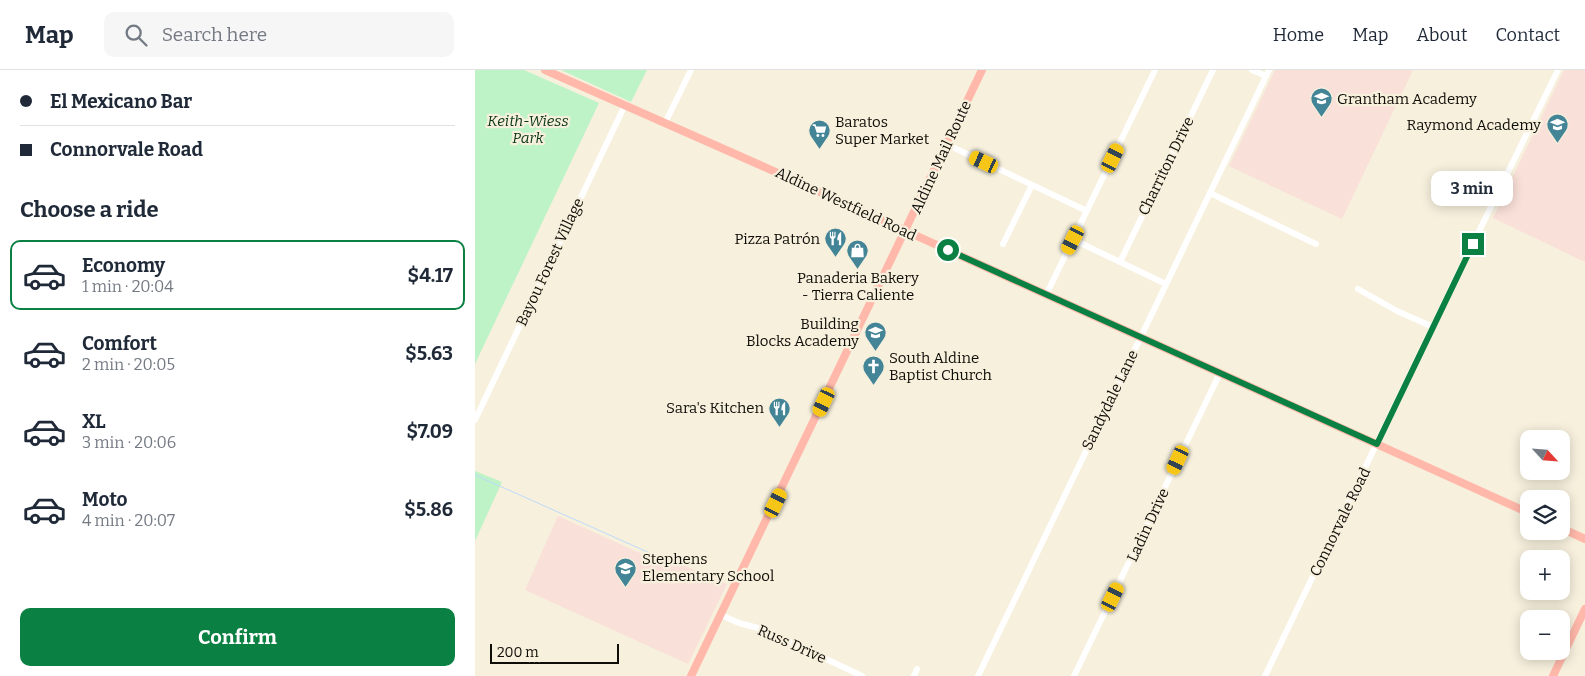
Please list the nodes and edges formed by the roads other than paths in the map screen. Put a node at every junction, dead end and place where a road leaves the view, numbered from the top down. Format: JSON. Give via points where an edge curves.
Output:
{"nodes":[{"id":1,"x":545,"y":70,"type":"edge"},
{"id":2,"x":691,"y":70,"type":"edge"},
{"id":3,"x":982,"y":70,"type":"edge"},
{"id":4,"x":1155,"y":70,"type":"edge"},
{"id":5,"x":1213,"y":70,"type":"edge"},
{"id":6,"x":1252,"y":70,"type":"edge"},
{"id":7,"x":1557,"y":70,"type":"edge"},
{"id":8,"x":1267,"y":73,"type":"edge"},
{"id":9,"x":625,"y":105,"type":"junction"},
{"id":10,"x":665,"y":124,"type":"junction"},
{"id":11,"x":947,"y":144,"type":"junction"},
{"id":12,"x":1032,"y":185,"type":"junction"},
{"id":13,"x":1210,"y":193,"type":"junction"},
{"id":14,"x":1087,"y":211,"type":"junction"},
{"id":15,"x":905,"y":232,"type":"junction"},
{"id":16,"x":1073,"y":240,"type":"junction"},
{"id":17,"x":1003,"y":244,"type":"dead end"},
{"id":18,"x":1316,"y":244,"type":"dead end"},
{"id":19,"x":1120,"y":262,"type":"junction"},
{"id":20,"x":1166,"y":284,"type":"junction"},
{"id":21,"x":1358,"y":289,"type":"dead end"},
{"id":22,"x":1046,"y":294,"type":"junction"},
{"id":23,"x":1433,"y":327,"type":"junction"},
{"id":24,"x":1141,"y":337,"type":"junction"},
{"id":25,"x":1220,"y":373,"type":"junction"},
{"id":26,"x":475,"y":420,"type":"edge"},
{"id":27,"x":1377,"y":444,"type":"junction"},
{"id":28,"x":1520,"y":509,"type":"edge"},
{"id":29,"x":1570,"y":532,"type":"edge"},
{"id":30,"x":1585,"y":538,"type":"edge"},
{"id":31,"x":1585,"y":609,"type":"edge"},
{"id":32,"x":721,"y":615,"type":"junction"},
{"id":33,"x":691,"y":676,"type":"edge"},
{"id":34,"x":862,"y":676,"type":"edge"},
{"id":35,"x":978,"y":676,"type":"edge"},
{"id":36,"x":1074,"y":676,"type":"edge"},
{"id":37,"x":1265,"y":676,"type":"edge"},
{"id":38,"x":1553,"y":676,"type":"edge"}],
"edges":[{"from":1,"to":9,"type":"main road","name":"Aldine Westfield Road"},
{"from":2,"to":10,"type":"street"},
{"from":3,"to":11,"type":"main road","name":"Aldine Mail Route"},
{"from":4,"to":14,"type":"street"},
{"from":5,"to":19,"type":"street","name":"Charriton Drive"},
{"from":6,"to":8,"type":"street"},
{"from":7,"to":23,"type":"street","name":"Connorvale Road"},
{"from":8,"to":13,"type":"street","name":"Sandydale Lane"},
{"from":9,"to":10,"type":"main road","name":"Aldine Westfield Road"},
{"from":9,"to":26,"type":"street","name":"Bayou Forest Village"},
{"from":10,"to":15,"type":"main road","name":"Aldine Westfield Road"},
{"from":11,"to":12,"type":"street"},
{"from":11,"to":15,"type":"main road","name":"Aldine Mail Route"},
{"from":12,"to":14,"type":"street"},
{"from":12,"to":17,"type":"street"},
{"from":13,"to":18,"type":"street"},
{"from":13,"to":20,"type":"street","name":"Sandydale Lane"},
{"from":14,"to":16,"type":"street"},
{"from":15,"to":22,"type":"main road","name":"Aldine Westfield Road"},
{"from":15,"to":32,"type":"main road","name":"Aldine Mail Route"},
{"from":16,"to":19,"type":"street"},
{"from":16,"to":22,"type":"street"},
{"from":19,"to":20,"type":"street"},
{"from":20,"to":24,"type":"street","name":"Sandydale Lane"},
{"from":21,"to":23,"type":"street"},
{"from":22,"to":24,"type":"main road","name":"Aldine Westfield Road"},
{"from":23,"to":27,"type":"street","name":"Connorvale Road"},
{"from":24,"to":25,"type":"main road","name":"Aldine Westfield Road"},
{"from":24,"to":35,"type":"street","name":"Sandydale Lane"},
{"from":25,"to":27,"type":"main road","name":"Aldine Westfield Road"},
{"from":25,"to":36,"type":"street","name":"Ladin Drive"},
{"from":27,"to":28,"type":"main road","name":"Aldine Westfield Road"},
{"from":27,"to":37,"type":"street","name":"Connorvale Road"},
{"from":29,"to":30,"type":"main road"},
{"from":31,"to":38,"type":"main road"},
{"from":32,"to":33,"type":"main road","name":"Aldine Mail Route"},
{"from":32,"to":34,"type":"street","name":"Russ Drive","via":[[765,630]]}]}
